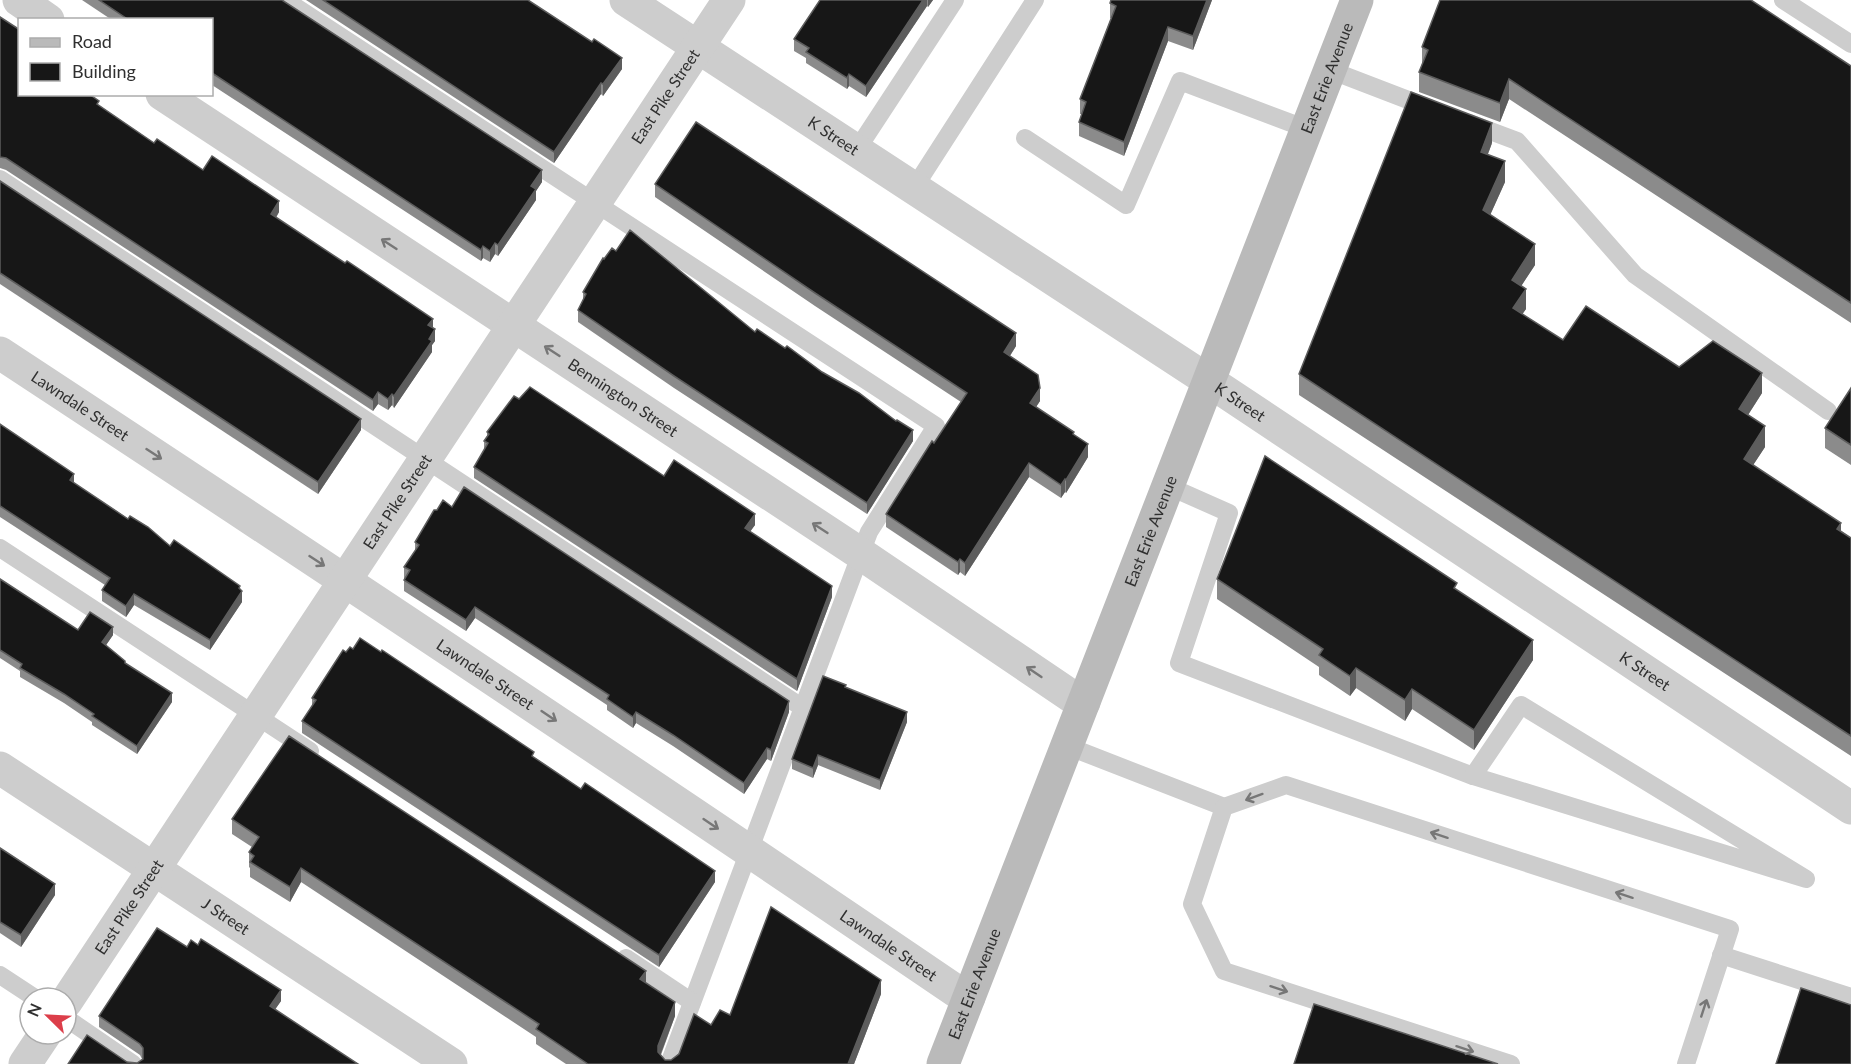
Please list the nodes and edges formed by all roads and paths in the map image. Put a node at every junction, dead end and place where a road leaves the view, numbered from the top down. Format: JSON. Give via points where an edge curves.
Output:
{"nodes":[{"id":1,"x":19,"y":0,"type":"edge"},
{"id":2,"x":285,"y":0,"type":"edge"},
{"id":3,"x":626,"y":0,"type":"edge"},
{"id":4,"x":729,"y":0,"type":"edge"},
{"id":5,"x":955,"y":0,"type":"edge"},
{"id":6,"x":1035,"y":0,"type":"edge"},
{"id":7,"x":1357,"y":0,"type":"edge"},
{"id":8,"x":1783,"y":0,"type":"edge"},
{"id":9,"x":45,"y":18,"type":"edge"},
{"id":10,"x":1851,"y":44,"type":"edge"},
{"id":11,"x":698,"y":48,"type":"junction"},
{"id":12,"x":1330,"y":70,"type":"junction"},
{"id":13,"x":165,"y":96,"type":"edge"},
{"id":14,"x":1307,"y":129,"type":"junction"},
{"id":15,"x":1025,"y":138,"type":"dead end"},
{"id":16,"x":856,"y":151,"type":"junction"},
{"id":17,"x":0,"y":179,"type":"edge"},
{"id":18,"x":914,"y":188,"type":"junction"},
{"id":19,"x":595,"y":203,"type":"junction"},
{"id":20,"x":514,"y":326,"type":"junction"},
{"id":21,"x":0,"y":353,"type":"edge"},
{"id":22,"x":1209,"y":381,"type":"junction"},
{"id":23,"x":1828,"y":411,"type":"dead end"},
{"id":24,"x":425,"y":459,"type":"junction"},
{"id":25,"x":1168,"y":486,"type":"junction"},
{"id":26,"x":0,"y":548,"type":"edge"},
{"id":27,"x":861,"y":554,"type":"junction"},
{"id":28,"x":346,"y":579,"type":"junction"},
{"id":29,"x":1084,"y":702,"type":"junction"},
{"id":30,"x":803,"y":708,"type":"junction"},
{"id":31,"x":256,"y":716,"type":"junction"},
{"id":32,"x":1066,"y":746,"type":"junction"},
{"id":33,"x":325,"y":761,"type":"edge"},
{"id":34,"x":0,"y":768,"type":"edge"},
{"id":35,"x":1473,"y":776,"type":"junction"},
{"id":36,"x":1224,"y":807,"type":"junction"},
{"id":37,"x":1851,"y":808,"type":"edge"},
{"id":38,"x":750,"y":850,"type":"junction"},
{"id":39,"x":153,"y":870,"type":"junction"},
{"id":40,"x":613,"y":950,"type":"edge"},
{"id":41,"x":1721,"y":955,"type":"junction"},
{"id":42,"x":0,"y":975,"type":"edge"},
{"id":43,"x":77,"y":986,"type":"edge"},
{"id":44,"x":18,"y":987,"type":"edge"},
{"id":45,"x":969,"y":997,"type":"junction"},
{"id":46,"x":1851,"y":997,"type":"edge"},
{"id":47,"x":692,"y":1002,"type":"junction"},
{"id":48,"x":78,"y":1026,"type":"edge"},
{"id":49,"x":37,"y":1046,"type":"edge"},
{"id":50,"x":25,"y":1064,"type":"edge"},
{"id":51,"x":133,"y":1064,"type":"edge"},
{"id":52,"x":451,"y":1064,"type":"edge"},
{"id":53,"x":669,"y":1064,"type":"edge"},
{"id":54,"x":943,"y":1064,"type":"edge"},
{"id":55,"x":1511,"y":1064,"type":"edge"},
{"id":56,"x":1686,"y":1064,"type":"edge"}],
"edges":[{"from":1,"to":9,"type":"street"},
{"from":2,"to":19,"type":"lane"},
{"from":3,"to":11,"type":"street","name":"K Street"},
{"from":4,"to":11,"type":"street","name":"East Pike Street"},
{"from":5,"to":16,"type":"lane"},
{"from":6,"to":18,"type":"lane"},
{"from":7,"to":12,"type":"main road","name":"East Erie Avenue"},
{"from":8,"to":10,"type":"lane"},
{"from":11,"to":16,"type":"street","name":"K Street"},
{"from":11,"to":19,"type":"street","name":"East Pike Street"},
{"from":12,"to":14,"type":"main road","name":"East Erie Avenue"},
{"from":12,"to":23,"type":"lane","via":[[1517,141],[1635,275]]},
{"from":20,"to":13,"type":"street","name":"Bennington Street","one_way":true},
{"from":14,"to":15,"type":"lane","via":[[1180,81],[1126,205]]},
{"from":14,"to":22,"type":"main road","name":"East Erie Avenue"},
{"from":16,"to":18,"type":"street","name":"K Street"},
{"from":17,"to":24,"type":"lane"},
{"from":18,"to":22,"type":"street","name":"K Street"},
{"from":19,"to":20,"type":"street","name":"East Pike Street"},
{"from":19,"to":27,"type":"lane","via":[[936,426],[869,532]]},
{"from":20,"to":24,"type":"street","name":"East Pike Street"},
{"from":27,"to":20,"type":"street","name":"Bennington Street","one_way":true},
{"from":21,"to":28,"type":"street","name":"Lawndale Street","one_way":true},
{"from":22,"to":25,"type":"main road","name":"East Erie Avenue"},
{"from":22,"to":37,"type":"street","name":"K Street"},
{"from":24,"to":28,"type":"street","name":"East Pike Street"},
{"from":24,"to":30,"type":"lane"},
{"from":25,"to":29,"type":"main road","name":"East Erie Avenue"},
{"from":25,"to":35,"type":"lane","via":[[1229,513],[1179,663]]},
{"from":26,"to":31,"type":"lane"},
{"from":29,"to":27,"type":"street","name":"Bennington Street","one_way":true},
{"from":27,"to":30,"type":"lane"},
{"from":28,"to":31,"type":"street","name":"East Pike Street"},
{"from":28,"to":38,"type":"street","name":"Lawndale Street","one_way":true},
{"from":29,"to":32,"type":"main road","name":"East Erie Avenue"},
{"from":30,"to":38,"type":"lane"},
{"from":31,"to":33,"type":"lane"},
{"from":31,"to":39,"type":"street","name":"East Pike Street"},
{"from":32,"to":36,"type":"lane"},
{"from":32,"to":45,"type":"main road","name":"East Erie Avenue"},
{"from":34,"to":39,"type":"street","name":"J Street"},
{"from":35,"to":35,"type":"lane","via":[[1521,705],[1806,879],[1762,865]]},
{"from":41,"to":36,"type":"lane","one_way":true,"via":[[1730,929],[1286,785]]},
{"from":36,"to":55,"type":"lane","one_way":true,"via":[[1192,904],[1224,971]]},
{"from":38,"to":45,"type":"street","name":"Lawndale Street"},
{"from":38,"to":47,"type":"lane"},
{"from":39,"to":43,"type":"street","name":"East Pike Street"},
{"from":39,"to":52,"type":"street","name":"J Street"},
{"from":40,"to":47,"type":"lane"},
{"from":41,"to":46,"type":"lane"},
{"from":56,"to":41,"type":"lane","one_way":true},
{"from":42,"to":44,"type":"lane"},
{"from":45,"to":54,"type":"main road","name":"East Erie Avenue"},
{"from":47,"to":53,"type":"lane"},
{"from":48,"to":51,"type":"lane"},
{"from":49,"to":50,"type":"street"}]}
